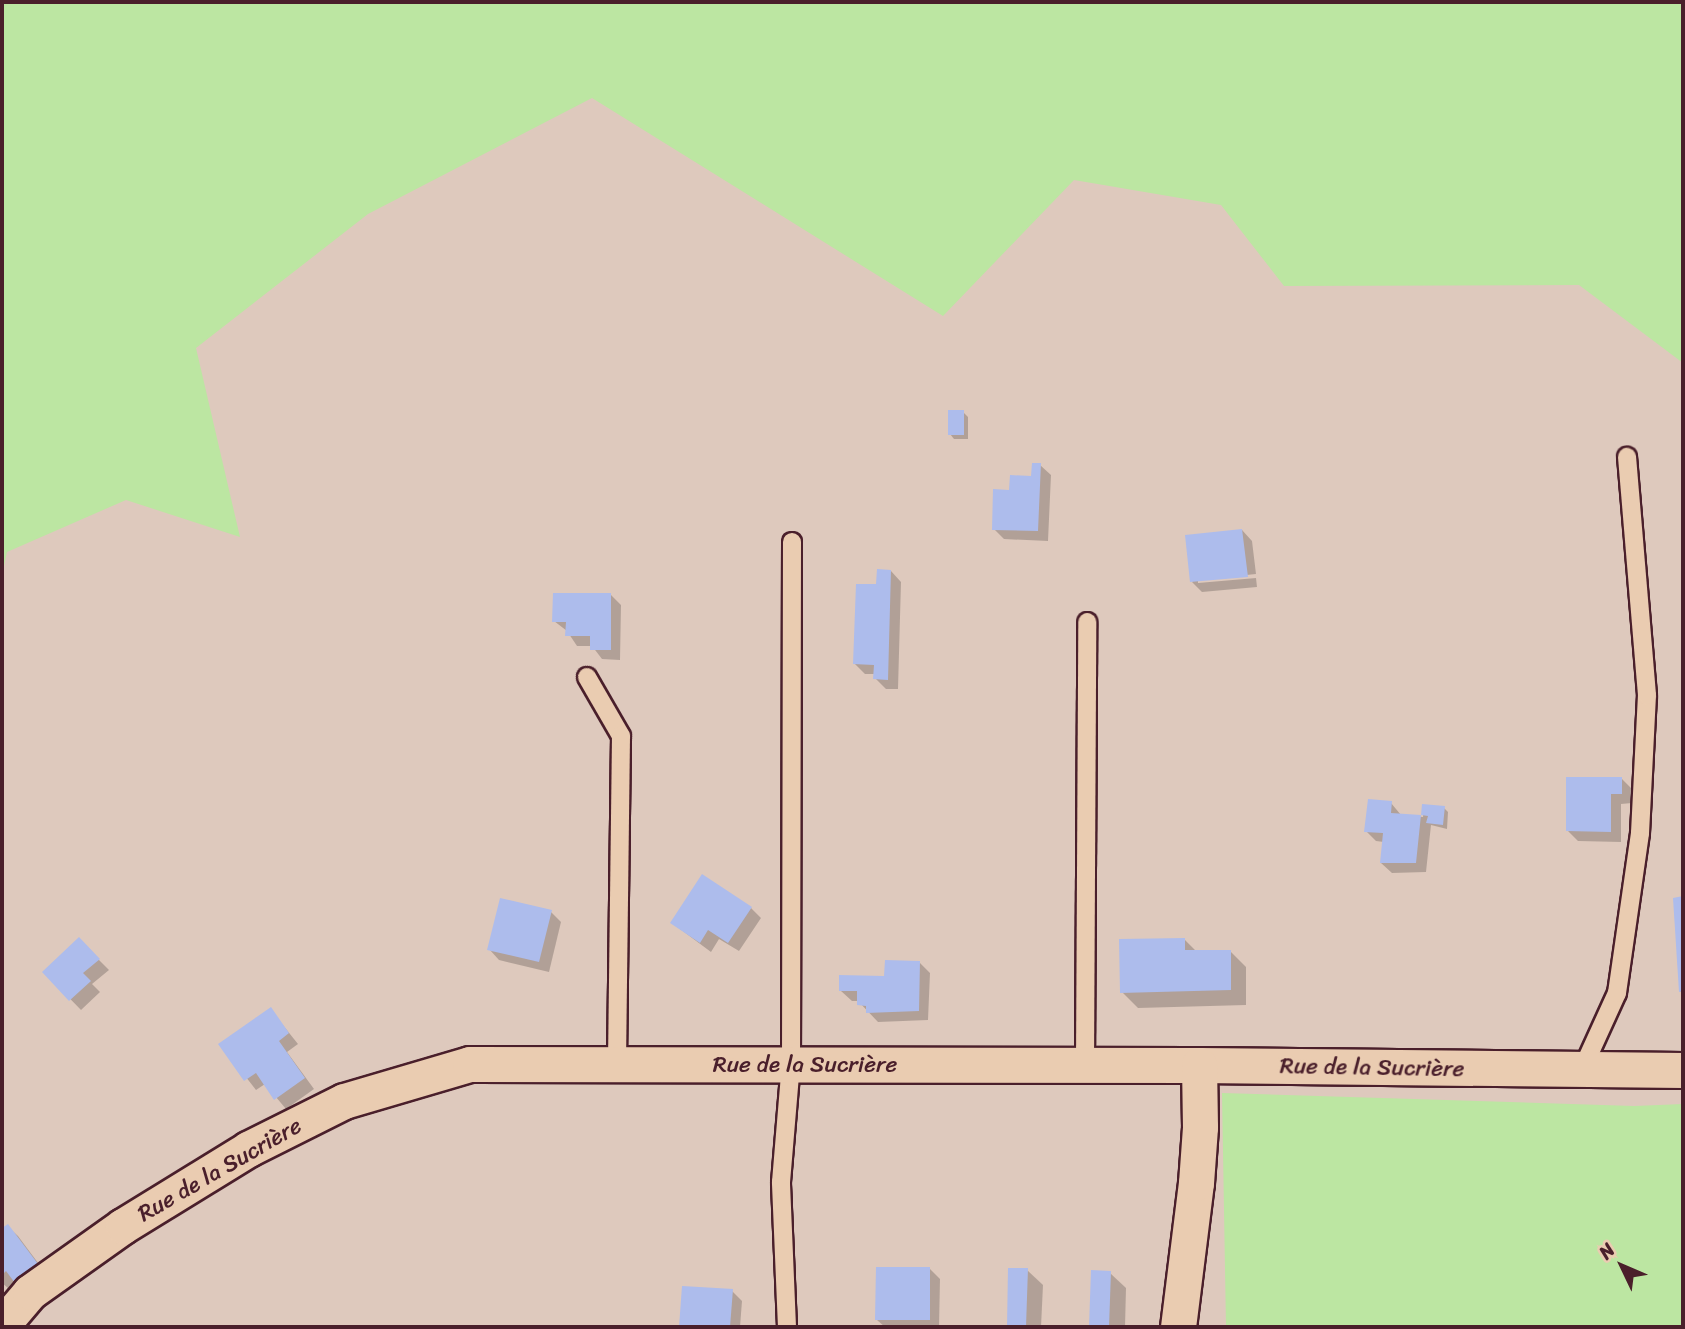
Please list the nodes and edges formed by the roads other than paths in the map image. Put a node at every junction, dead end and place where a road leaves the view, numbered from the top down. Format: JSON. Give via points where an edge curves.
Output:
{"nodes":[{"id":1,"x":1627,"y":457,"type":"dead end"},
{"id":2,"x":792,"y":542,"type":"dead end"},
{"id":3,"x":1087,"y":622,"type":"dead end"},
{"id":4,"x":587,"y":677,"type":"dead end"},
{"id":5,"x":791,"y":1064,"type":"junction"},
{"id":6,"x":617,"y":1065,"type":"junction"},
{"id":7,"x":1085,"y":1065,"type":"junction"},
{"id":8,"x":1199,"y":1065,"type":"junction"},
{"id":9,"x":1683,"y":1070,"type":"edge"},
{"id":10,"x":1581,"y":1072,"type":"junction"},
{"id":11,"x":2,"y":1325,"type":"edge"},
{"id":12,"x":787,"y":1327,"type":"edge"},
{"id":13,"x":1178,"y":1327,"type":"edge"}],
"edges":[{"from":1,"to":10,"type":"lane","via":[[1647,695],[1640,833],[1617,993]]},
{"from":2,"to":5,"type":"lane"},
{"from":3,"to":7,"type":"lane"},
{"from":4,"to":6,"type":"lane","via":[[621,736]]},
{"from":5,"to":6,"type":"street","name":"Rue de la Sucrière"},
{"from":5,"to":7,"type":"street","name":"Rue de la Sucrière"},
{"from":5,"to":12,"type":"lane","via":[[781,1182]]},
{"from":6,"to":11,"type":"street","name":"Rue de la Sucrière","via":[[470,1064],[344,1101],[248,1149],[124,1226],[30,1292]]},
{"from":7,"to":8,"type":"street","name":"Rue de la Sucrière"},
{"from":8,"to":10,"type":"street","name":"Rue de la Sucrière"},
{"from":8,"to":13,"type":"street","via":[[1196,1183]]},
{"from":9,"to":10,"type":"street","name":"Rue de la Sucrière"}]}
